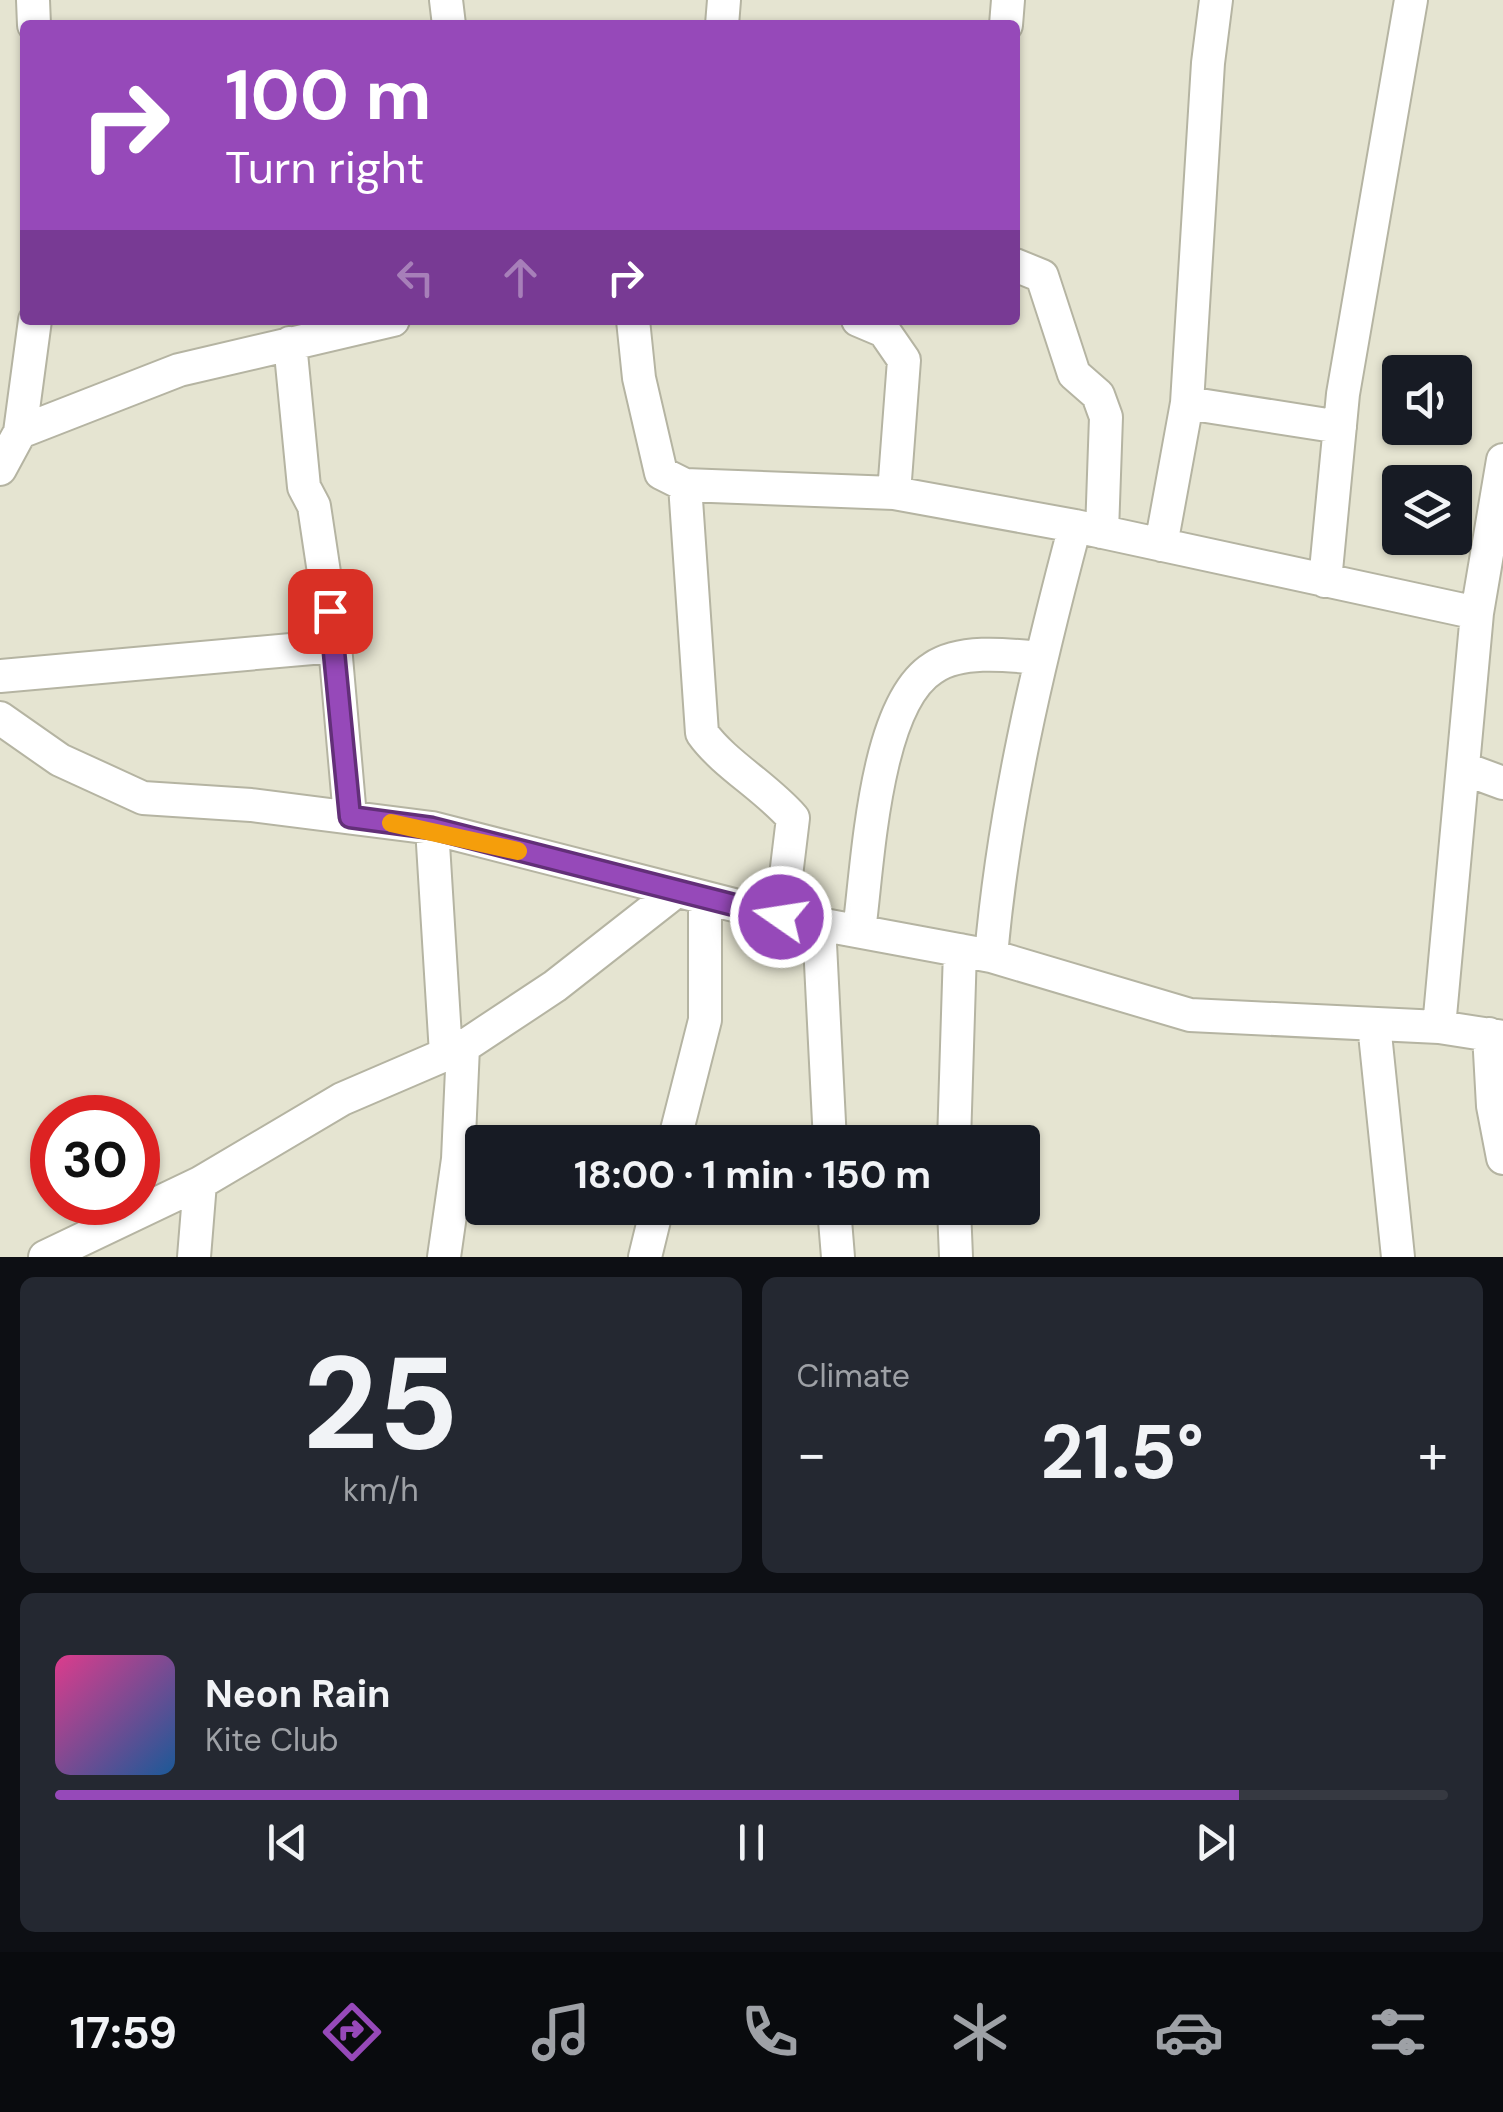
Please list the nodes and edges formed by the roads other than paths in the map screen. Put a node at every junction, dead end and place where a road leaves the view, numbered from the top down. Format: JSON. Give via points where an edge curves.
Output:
{"nodes":[{"id":1,"x":1216,"y":0,"type":"edge"},
{"id":2,"x":1411,"y":0,"type":"edge"},
{"id":3,"x":1020,"y":267,"type":"edge"},
{"id":4,"x":34,"y":325,"type":"edge"},
{"id":5,"x":371,"y":325,"type":"edge"},
{"id":6,"x":633,"y":325,"type":"edge"},
{"id":7,"x":871,"y":325,"type":"edge"},
{"id":8,"x":290,"y":343,"type":"junction"},
{"id":9,"x":1187,"y":403,"type":"junction"},
{"id":10,"x":1340,"y":427,"type":"junction"},
{"id":11,"x":20,"y":432,"type":"junction"},
{"id":12,"x":1503,"y":460,"type":"edge"},
{"id":13,"x":0,"y":469,"type":"edge"},
{"id":14,"x":685,"y":485,"type":"junction"},
{"id":15,"x":894,"y":494,"type":"junction"},
{"id":16,"x":1088,"y":529,"type":"junction"},
{"id":17,"x":1161,"y":545,"type":"junction"},
{"id":18,"x":1325,"y":580,"type":"junction"},
{"id":19,"x":1477,"y":613,"type":"junction"},
{"id":20,"x":335,"y":646,"type":"junction"},
{"id":21,"x":1040,"y":658,"type":"junction"},
{"id":22,"x":0,"y":676,"type":"edge"},
{"id":23,"x":0,"y":718,"type":"edge"},
{"id":24,"x":1465,"y":769,"type":"junction"},
{"id":25,"x":1503,"y":783,"type":"edge"},
{"id":26,"x":350,"y":817,"type":"junction"},
{"id":27,"x":432,"y":828,"type":"junction"},
{"id":28,"x":690,"y":896,"type":"junction"},
{"id":29,"x":781,"y":917,"type":"junction"},
{"id":30,"x":819,"y":924,"type":"junction"},
{"id":31,"x":859,"y":931,"type":"junction"},
{"id":32,"x":976,"y":953,"type":"junction"},
{"id":33,"x":1374,"y":1024,"type":"junction"},
{"id":34,"x":1438,"y":1026,"type":"junction"},
{"id":35,"x":1496,"y":1036,"type":"edge"},
{"id":36,"x":454,"y":1050,"type":"junction"},
{"id":37,"x":678,"y":1125,"type":"edge"},
{"id":38,"x":829,"y":1125,"type":"edge"},
{"id":39,"x":956,"y":1125,"type":"edge"},
{"id":40,"x":1503,"y":1158,"type":"edge"},
{"id":41,"x":200,"y":1183,"type":"junction"},
{"id":42,"x":653,"y":1225,"type":"edge"},
{"id":43,"x":835,"y":1225,"type":"edge"},
{"id":44,"x":955,"y":1225,"type":"edge"},
{"id":45,"x":45,"y":1257,"type":"edge"},
{"id":46,"x":194,"y":1257,"type":"edge"},
{"id":47,"x":444,"y":1257,"type":"edge"},
{"id":48,"x":645,"y":1257,"type":"edge"},
{"id":49,"x":838,"y":1257,"type":"edge"},
{"id":50,"x":956,"y":1257,"type":"edge"},
{"id":51,"x":1398,"y":1257,"type":"edge"}],
"edges":[{"from":1,"to":9,"type":"street"},
{"from":2,"to":10,"type":"street"},
{"from":3,"to":16,"type":"street","via":[[1042,276],[1074,374],[1098,395],[1106,417]]},
{"from":4,"to":11,"type":"street"},
{"from":5,"to":8,"type":"street"},
{"from":6,"to":14,"type":"street","via":[[662,473]]},
{"from":7,"to":15,"type":"street","via":[[884,330],[904,360]]},
{"from":8,"to":11,"type":"street","via":[[179,370]]},
{"from":8,"to":20,"type":"street","via":[[304,487],[314,506]]},
{"from":9,"to":10,"type":"street"},
{"from":9,"to":17,"type":"street"},
{"from":10,"to":18,"type":"street"},
{"from":11,"to":13,"type":"street"},
{"from":12,"to":19,"type":"street"},
{"from":14,"to":15,"type":"street"},
{"from":14,"to":29,"type":"street","via":[[702,733],[716,753],[793,818]]},
{"from":15,"to":16,"type":"street"},
{"from":16,"to":17,"type":"street"},
{"from":16,"to":21,"type":"street"},
{"from":17,"to":18,"type":"street"},
{"from":18,"to":19,"type":"street"},
{"from":19,"to":24,"type":"street"},
{"from":20,"to":22,"type":"street"},
{"from":20,"to":26,"type":"street"},
{"from":21,"to":31,"type":"street","via":[[959,659],[933,668],[912,690],[887,736]]},
{"from":21,"to":32,"type":"street"},
{"from":23,"to":26,"type":"street","via":[[60,760],[143,798]]},
{"from":24,"to":25,"type":"street"},
{"from":24,"to":34,"type":"street"},
{"from":26,"to":27,"type":"street"},
{"from":27,"to":28,"type":"street"},
{"from":27,"to":36,"type":"street"},
{"from":28,"to":29,"type":"street"},
{"from":28,"to":36,"type":"street"},
{"from":28,"to":37,"type":"street","via":[[705,1020]]},
{"from":29,"to":30,"type":"street"},
{"from":30,"to":31,"type":"street"},
{"from":30,"to":38,"type":"street"},
{"from":31,"to":32,"type":"street"},
{"from":32,"to":33,"type":"street","via":[[1190,1015]]},
{"from":32,"to":39,"type":"street"},
{"from":33,"to":34,"type":"street"},
{"from":33,"to":51,"type":"street"},
{"from":34,"to":35,"type":"street"},
{"from":35,"to":40,"type":"street","via":[[1493,1106]]},
{"from":36,"to":41,"type":"street","via":[[342,1099]]},
{"from":36,"to":47,"type":"street","via":[[458,1159]]},
{"from":41,"to":45,"type":"street"},
{"from":41,"to":46,"type":"street"},
{"from":42,"to":48,"type":"street"},
{"from":43,"to":49,"type":"street"},
{"from":44,"to":50,"type":"street"}]}
